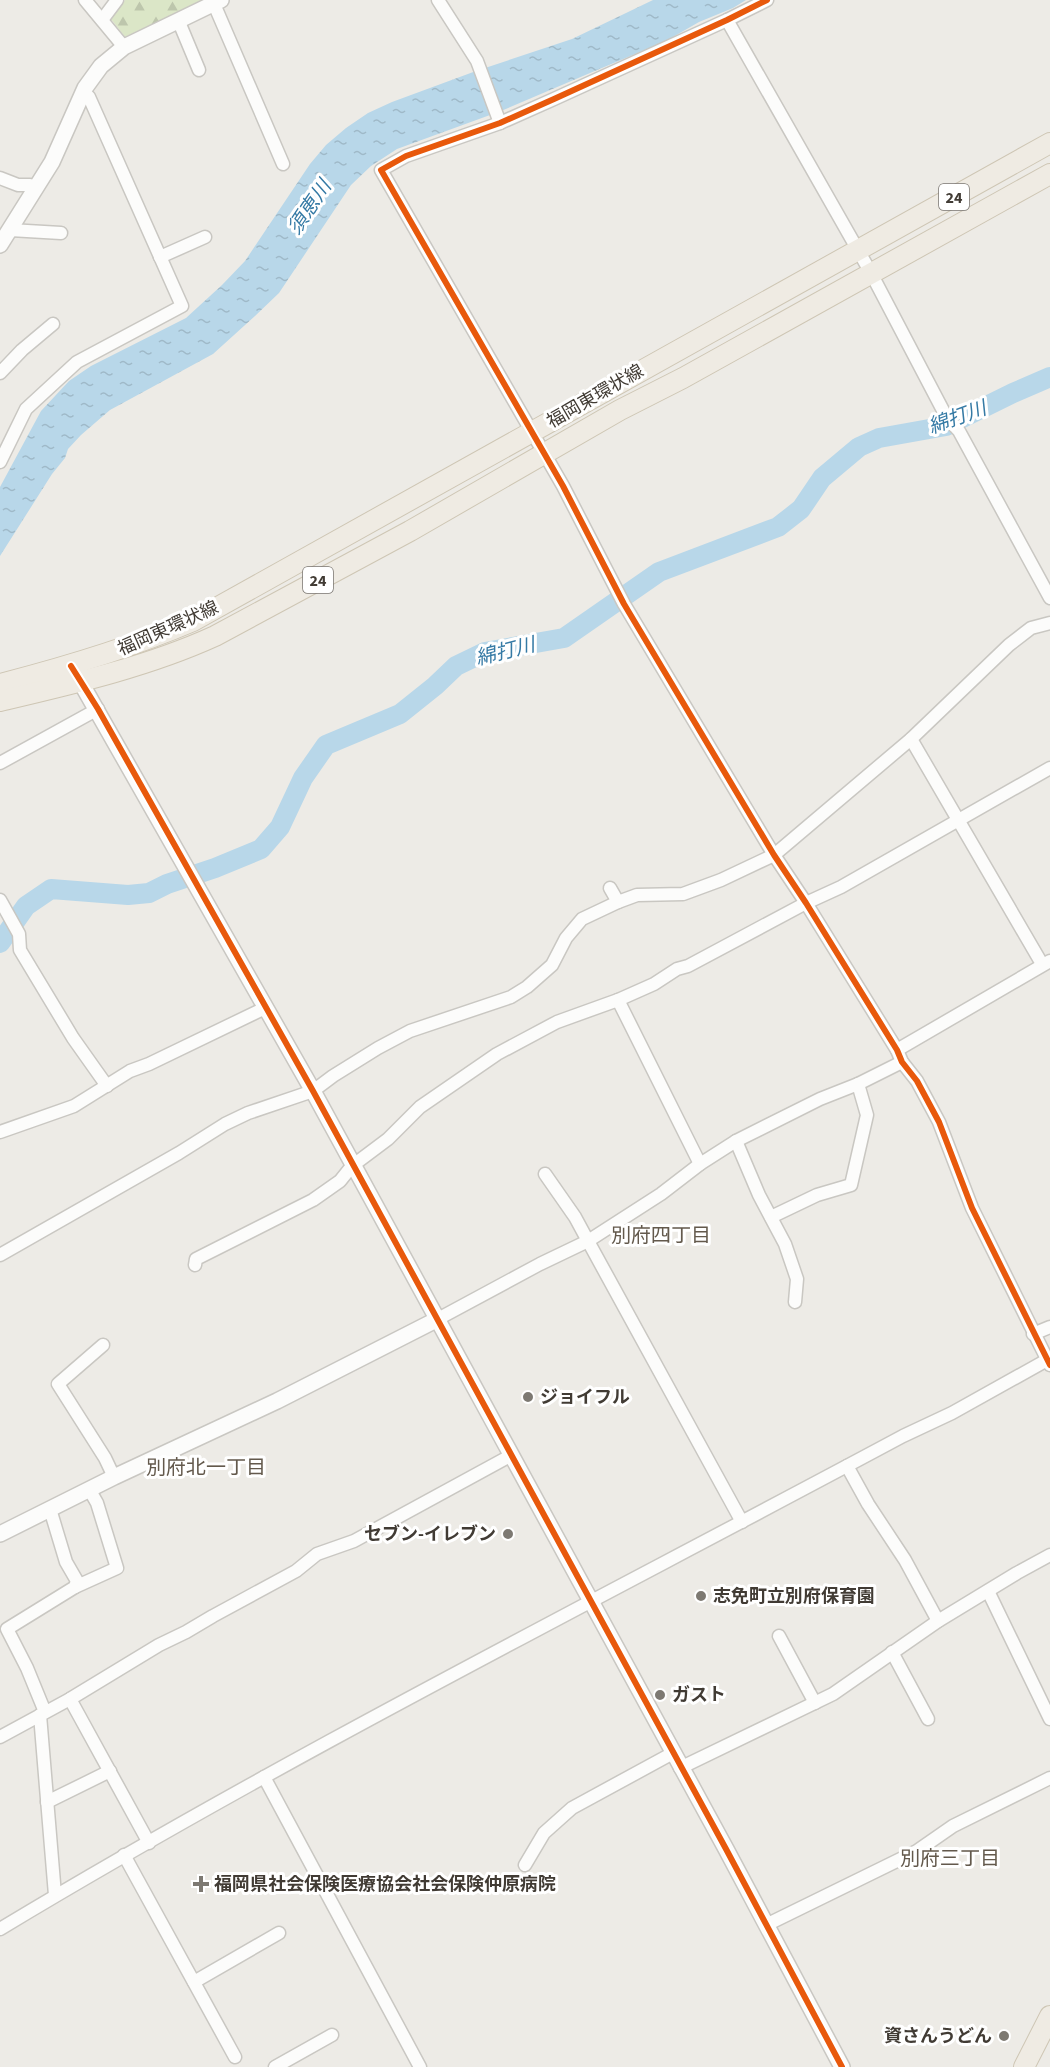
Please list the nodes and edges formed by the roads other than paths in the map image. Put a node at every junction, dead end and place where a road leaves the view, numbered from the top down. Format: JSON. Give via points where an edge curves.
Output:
{"nodes":[{"id":1,"x":85,"y":0,"type":"edge"},
{"id":2,"x":117,"y":0,"type":"edge"},
{"id":3,"x":438,"y":0,"type":"edge"},
{"id":4,"x":766,"y":0,"type":"edge"},
{"id":5,"x":217,"y":2,"type":"edge"},
{"id":6,"x":102,"y":20,"type":"junction"},
{"id":7,"x":727,"y":20,"type":"junction"},
{"id":8,"x":179,"y":22,"type":"junction"},
{"id":9,"x":124,"y":47,"type":"junction"},
{"id":10,"x":199,"y":70,"type":"dead end"},
{"id":11,"x":84,"y":92,"type":"junction"},
{"id":12,"x":498,"y":118,"type":"junction"},
{"id":13,"x":1050,"y":144,"type":"edge"},
{"id":14,"x":283,"y":164,"type":"dead end"},
{"id":15,"x":1050,"y":174,"type":"edge"},
{"id":16,"x":0,"y":178,"type":"edge"},
{"id":17,"x":36,"y":188,"type":"junction"},
{"id":18,"x":10,"y":230,"type":"junction"},
{"id":19,"x":61,"y":233,"type":"dead end"},
{"id":20,"x":205,"y":237,"type":"dead end"},
{"id":21,"x":0,"y":245,"type":"edge"},
{"id":22,"x":858,"y":251,"type":"junction"},
{"id":23,"x":160,"y":257,"type":"junction"},
{"id":24,"x":871,"y":273,"type":"junction"},
{"id":25,"x":53,"y":324,"type":"dead end"},
{"id":26,"x":0,"y":373,"type":"edge"},
{"id":27,"x":531,"y":433,"type":"junction"},
{"id":28,"x":544,"y":454,"type":"junction"},
{"id":29,"x":0,"y":462,"type":"edge"},
{"id":30,"x":1050,"y":598,"type":"edge"},
{"id":31,"x":1050,"y":623,"type":"edge"},
{"id":32,"x":76,"y":673,"type":"junction"},
{"id":33,"x":0,"y":684,"type":"edge"},
{"id":34,"x":0,"y":701,"type":"edge"},
{"id":35,"x":98,"y":709,"type":"junction"},
{"id":36,"x":911,"y":740,"type":"junction"},
{"id":37,"x":0,"y":764,"type":"edge"},
{"id":38,"x":1050,"y":768,"type":"edge"},
{"id":39,"x":957,"y":820,"type":"junction"},
{"id":40,"x":774,"y":855,"type":"junction"},
{"id":41,"x":610,"y":888,"type":"dead end"},
{"id":42,"x":0,"y":900,"type":"edge"},
{"id":43,"x":618,"y":902,"type":"junction"},
{"id":44,"x":807,"y":903,"type":"junction"},
{"id":45,"x":1046,"y":962,"type":"edge"},
{"id":46,"x":618,"y":1000,"type":"junction"},
{"id":47,"x":265,"y":1008,"type":"junction"},
{"id":48,"x":897,"y":1050,"type":"junction"},
{"id":49,"x":902,"y":1062,"type":"junction"},
{"id":50,"x":858,"y":1084,"type":"junction"},
{"id":51,"x":107,"y":1086,"type":"junction"},
{"id":52,"x":312,"y":1091,"type":"junction"},
{"id":53,"x":0,"y":1131,"type":"edge"},
{"id":54,"x":736,"y":1141,"type":"junction"},
{"id":55,"x":700,"y":1164,"type":"junction"},
{"id":56,"x":352,"y":1166,"type":"junction"},
{"id":57,"x":545,"y":1174,"type":"dead end"},
{"id":58,"x":771,"y":1217,"type":"junction"},
{"id":59,"x":588,"y":1241,"type":"junction"},
{"id":60,"x":0,"y":1255,"type":"edge"},
{"id":61,"x":195,"y":1265,"type":"dead end"},
{"id":62,"x":795,"y":1302,"type":"dead end"},
{"id":63,"x":436,"y":1320,"type":"junction"},
{"id":64,"x":1050,"y":1327,"type":"edge"},
{"id":65,"x":1033,"y":1334,"type":"junction"},
{"id":66,"x":103,"y":1345,"type":"dead end"},
{"id":67,"x":1049,"y":1362,"type":"edge"},
{"id":68,"x":510,"y":1456,"type":"junction"},
{"id":69,"x":847,"y":1466,"type":"junction"},
{"id":70,"x":114,"y":1477,"type":"junction"},
{"id":71,"x":89,"y":1490,"type":"junction"},
{"id":72,"x":50,"y":1509,"type":"junction"},
{"id":73,"x":742,"y":1522,"type":"junction"},
{"id":74,"x":0,"y":1534,"type":"edge"},
{"id":75,"x":1050,"y":1555,"type":"edge"},
{"id":76,"x":75,"y":1587,"type":"junction"},
{"id":77,"x":988,"y":1591,"type":"junction"},
{"id":78,"x":590,"y":1602,"type":"junction"},
{"id":79,"x":939,"y":1621,"type":"junction"},
{"id":80,"x":779,"y":1636,"type":"dead end"},
{"id":81,"x":892,"y":1652,"type":"junction"},
{"id":82,"x":70,"y":1699,"type":"junction"},
{"id":83,"x":815,"y":1703,"type":"junction"},
{"id":84,"x":43,"y":1714,"type":"junction"},
{"id":85,"x":928,"y":1719,"type":"dead end"},
{"id":86,"x":1050,"y":1719,"type":"edge"},
{"id":87,"x":0,"y":1737,"type":"edge"},
{"id":88,"x":673,"y":1753,"type":"junction"},
{"id":89,"x":680,"y":1768,"type":"junction"},
{"id":90,"x":110,"y":1771,"type":"junction"},
{"id":91,"x":264,"y":1777,"type":"junction"},
{"id":92,"x":1050,"y":1778,"type":"edge"},
{"id":93,"x":47,"y":1802,"type":"junction"},
{"id":94,"x":149,"y":1843,"type":"junction"},
{"id":95,"x":124,"y":1855,"type":"junction"},
{"id":96,"x":525,"y":1865,"type":"dead end"},
{"id":97,"x":55,"y":1895,"type":"junction"},
{"id":98,"x":766,"y":1925,"type":"junction"},
{"id":99,"x":0,"y":1929,"type":"edge"},
{"id":100,"x":279,"y":1933,"type":"dead end"},
{"id":101,"x":194,"y":1982,"type":"junction"},
{"id":102,"x":1050,"y":2016,"type":"edge"},
{"id":103,"x":332,"y":2035,"type":"dead end"},
{"id":104,"x":236,"y":2057,"type":"dead end"},
{"id":105,"x":275,"y":2067,"type":"edge"},
{"id":106,"x":420,"y":2067,"type":"edge"},
{"id":107,"x":842,"y":2067,"type":"edge"},
{"id":108,"x":1024,"y":2067,"type":"edge"}],
"edges":[{"from":1,"to":6,"type":"street"},
{"from":2,"to":6,"type":"street"},
{"from":3,"to":12,"type":"street","via":[[477,61]]},
{"from":4,"to":7,"type":"street"},
{"from":5,"to":8,"type":"street"},
{"from":5,"to":14,"type":"street"},
{"from":6,"to":9,"type":"street"},
{"from":7,"to":12,"type":"street"},
{"from":7,"to":22,"type":"street"},
{"from":8,"to":9,"type":"street"},
{"from":8,"to":10,"type":"street"},
{"from":9,"to":11,"type":"street","via":[[101,66]]},
{"from":11,"to":17,"type":"street"},
{"from":11,"to":23,"type":"street"},
{"from":12,"to":27,"type":"street","via":[[381,170]]},
{"from":13,"to":22,"type":"main road","name":"福岡東環状線","number":"24"},
{"from":15,"to":24,"type":"main road","name":"福岡東環状線","number":"24"},
{"from":16,"to":17,"type":"street"},
{"from":17,"to":18,"type":"street"},
{"from":18,"to":19,"type":"street"},
{"from":18,"to":21,"type":"street"},
{"from":20,"to":23,"type":"street"},
{"from":22,"to":24,"type":"street"},
{"from":22,"to":27,"type":"main road","name":"福岡東環状線","number":"24"},
{"from":23,"to":29,"type":"street","via":[[182,306],[77,362],[26,409]]},
{"from":24,"to":28,"type":"main road","name":"福岡東環状線","number":"24"},
{"from":24,"to":30,"type":"street","via":[[947,418],[959,431]]},
{"from":25,"to":26,"type":"street"},
{"from":27,"to":28,"type":"street"},
{"from":27,"to":32,"type":"main road","name":"福岡東環状線","number":"24","via":[[193,621]]},
{"from":28,"to":32,"type":"main road","name":"福岡東環状線","number":"24","via":[[215,636],[186,649]]},
{"from":28,"to":40,"type":"street","via":[[624,604]]},
{"from":31,"to":36,"type":"street","via":[[1031,628],[1009,645]]},
{"from":32,"to":33,"type":"main road","name":"福岡東環状線","number":"24"},
{"from":32,"to":34,"type":"main road","name":"福岡東環状線","number":"24"},
{"from":32,"to":35,"type":"street"},
{"from":35,"to":37,"type":"street"},
{"from":35,"to":47,"type":"street"},
{"from":36,"to":39,"type":"street"},
{"from":36,"to":40,"type":"street"},
{"from":38,"to":39,"type":"street"},
{"from":39,"to":44,"type":"street"},
{"from":39,"to":45,"type":"street"},
{"from":40,"to":43,"type":"street","via":[[683,894],[637,895]]},
{"from":40,"to":44,"type":"street"},
{"from":41,"to":43,"type":"street"},
{"from":42,"to":51,"type":"street","via":[[19,934],[20,950]]},
{"from":43,"to":52,"type":"street","via":[[582,919],[566,938],[552,965],[511,997],[410,1031]]},
{"from":44,"to":46,"type":"street"},
{"from":44,"to":48,"type":"street"},
{"from":45,"to":48,"type":"street"},
{"from":46,"to":55,"type":"street"},
{"from":46,"to":56,"type":"street","via":[[557,1022],[497,1054],[420,1107],[388,1139]]},
{"from":47,"to":51,"type":"street","via":[[130,1071]]},
{"from":47,"to":52,"type":"street"},
{"from":48,"to":49,"type":"street"},
{"from":49,"to":50,"type":"street"},
{"from":49,"to":65,"type":"street","via":[[939,1122],[972,1208]]},
{"from":50,"to":54,"type":"street"},
{"from":50,"to":58,"type":"street","via":[[867,1115],[851,1185],[817,1195]]},
{"from":51,"to":53,"type":"street","via":[[74,1106]]},
{"from":52,"to":56,"type":"street"},
{"from":52,"to":60,"type":"street","via":[[248,1113],[204,1135]]},
{"from":54,"to":55,"type":"street"},
{"from":54,"to":58,"type":"street"},
{"from":55,"to":59,"type":"street"},
{"from":56,"to":61,"type":"street","via":[[340,1181],[313,1200],[196,1258]]},
{"from":56,"to":63,"type":"street"},
{"from":57,"to":59,"type":"street"},
{"from":58,"to":62,"type":"street","via":[[797,1279]]},
{"from":59,"to":63,"type":"street"},
{"from":59,"to":73,"type":"street"},
{"from":63,"to":68,"type":"street"},
{"from":63,"to":70,"type":"street","via":[[277,1401]]},
{"from":64,"to":65,"type":"street"},
{"from":65,"to":67,"type":"street"},
{"from":66,"to":70,"type":"street","via":[[58,1384]]},
{"from":67,"to":69,"type":"street"},
{"from":68,"to":78,"type":"street"},
{"from":68,"to":82,"type":"street","via":[[354,1541],[317,1554],[296,1571],[159,1645]]},
{"from":69,"to":73,"type":"street"},
{"from":69,"to":79,"type":"street"},
{"from":70,"to":71,"type":"street"},
{"from":71,"to":72,"type":"street"},
{"from":71,"to":76,"type":"street","via":[[98,1503],[117,1568]]},
{"from":72,"to":74,"type":"street"},
{"from":72,"to":76,"type":"street"},
{"from":73,"to":78,"type":"street"},
{"from":75,"to":77,"type":"street"},
{"from":76,"to":84,"type":"street","via":[[7,1629],[27,1668]]},
{"from":77,"to":79,"type":"street"},
{"from":77,"to":86,"type":"street"},
{"from":78,"to":88,"type":"street"},
{"from":78,"to":91,"type":"street"},
{"from":79,"to":81,"type":"street"},
{"from":80,"to":83,"type":"street"},
{"from":81,"to":83,"type":"street"},
{"from":81,"to":85,"type":"street"},
{"from":82,"to":84,"type":"street"},
{"from":82,"to":90,"type":"street"},
{"from":83,"to":89,"type":"street"},
{"from":84,"to":87,"type":"street"},
{"from":84,"to":93,"type":"street"},
{"from":88,"to":89,"type":"street"},
{"from":88,"to":96,"type":"street","via":[[572,1808],[544,1833]]},
{"from":89,"to":98,"type":"street"},
{"from":90,"to":93,"type":"street"},
{"from":90,"to":94,"type":"street"},
{"from":91,"to":94,"type":"street"},
{"from":91,"to":106,"type":"street"},
{"from":92,"to":98,"type":"street","via":[[953,1826],[917,1851]]},
{"from":93,"to":97,"type":"street"},
{"from":94,"to":95,"type":"street"},
{"from":95,"to":97,"type":"street"},
{"from":95,"to":101,"type":"street"},
{"from":97,"to":99,"type":"street"},
{"from":98,"to":107,"type":"street"},
{"from":100,"to":101,"type":"street"},
{"from":101,"to":104,"type":"street"},
{"from":102,"to":108,"type":"main road"},
{"from":103,"to":105,"type":"street"}]}
